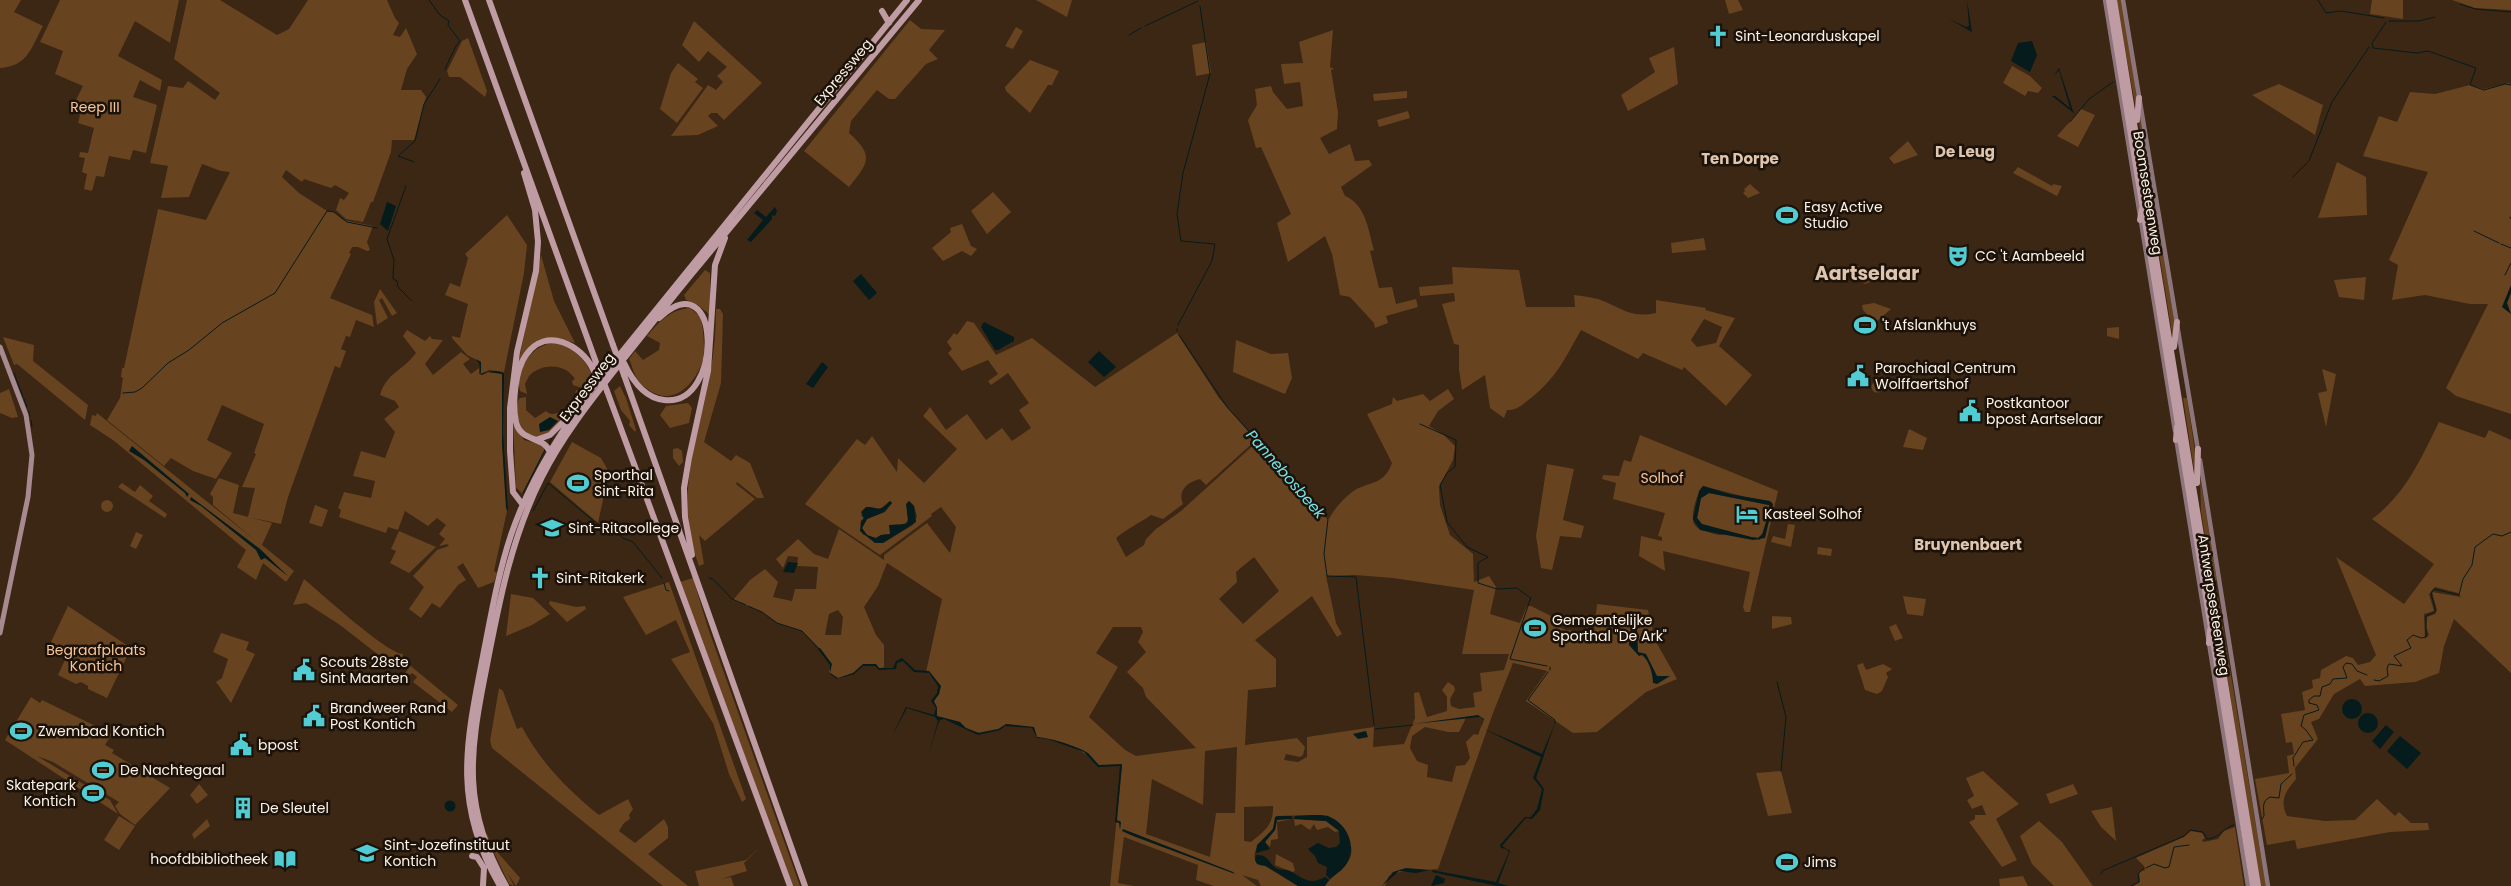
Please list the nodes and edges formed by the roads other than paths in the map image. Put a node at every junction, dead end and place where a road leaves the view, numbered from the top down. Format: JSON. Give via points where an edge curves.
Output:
{"nodes":[{"id":1,"x":466,"y":0,"type":"edge"},
{"id":2,"x":489,"y":0,"type":"edge"},
{"id":3,"x":908,"y":0,"type":"edge"},
{"id":4,"x":2105,"y":0,"type":"edge"},
{"id":5,"x":2109,"y":0,"type":"edge"},
{"id":6,"x":2114,"y":0,"type":"edge"},
{"id":7,"x":2123,"y":0,"type":"edge"},
{"id":8,"x":920,"y":1,"type":"edge"},
{"id":9,"x":902,"y":7,"type":"junction"},
{"id":10,"x":882,"y":11,"type":"dead end"},
{"id":11,"x":892,"y":11,"type":"dead end"},
{"id":12,"x":889,"y":23,"type":"junction"},
{"id":13,"x":2139,"y":98,"type":"junction"},
{"id":14,"x":2136,"y":128,"type":"junction"},
{"id":15,"x":528,"y":178,"type":"junction"},
{"id":16,"x":2143,"y":202,"type":"junction"},
{"id":17,"x":2140,"y":220,"type":"junction"},
{"id":18,"x":732,"y":226,"type":"junction"},
{"id":19,"x":705,"y":258,"type":"junction"},
{"id":20,"x":696,"y":259,"type":"junction"},
{"id":21,"x":715,"y":265,"type":"junction"},
{"id":22,"x":676,"y":288,"type":"junction"},
{"id":23,"x":687,"y":304,"type":"junction"},
{"id":24,"x":2177,"y":322,"type":"junction"},
{"id":25,"x":642,"y":335,"type":"junction"},
{"id":26,"x":0,"y":347,"type":"edge"},
{"id":27,"x":2172,"y":350,"type":"junction"},
{"id":28,"x":595,"y":367,"type":"junction"},
{"id":29,"x":626,"y":373,"type":"junction"},
{"id":30,"x":2188,"y":387,"type":"joint"},
{"id":31,"x":2168,"y":390,"type":"joint"},
{"id":32,"x":592,"y":394,"type":"junction"},
{"id":33,"x":578,"y":408,"type":"junction"},
{"id":34,"x":2178,"y":421,"type":"junction"},
{"id":35,"x":533,"y":440,"type":"junction"},
{"id":36,"x":2176,"y":440,"type":"junction"},
{"id":37,"x":2198,"y":449,"type":"junction"},
{"id":38,"x":550,"y":450,"type":"junction"},
{"id":39,"x":552,"y":458,"type":"junction"},
{"id":40,"x":513,"y":488,"type":"junction"},
{"id":41,"x":2195,"y":491,"type":"junction"},
{"id":42,"x":529,"y":497,"type":"junction"},
{"id":43,"x":523,"y":504,"type":"junction"},
{"id":44,"x":694,"y":564,"type":"junction"},
{"id":45,"x":2211,"y":624,"type":"junction"},
{"id":46,"x":0,"y":633,"type":"edge"},
{"id":47,"x":2209,"y":644,"type":"junction"},
{"id":48,"x":472,"y":856,"type":"dead end"},
{"id":49,"x":487,"y":862,"type":"junction"},
{"id":50,"x":496,"y":875,"type":"junction"},
{"id":51,"x":482,"y":886,"type":"edge"},
{"id":52,"x":500,"y":886,"type":"edge"},
{"id":53,"x":506,"y":886,"type":"edge"},
{"id":54,"x":790,"y":886,"type":"edge"},
{"id":55,"x":805,"y":886,"type":"edge"},
{"id":56,"x":2248,"y":886,"type":"edge"},
{"id":57,"x":2253,"y":886,"type":"edge"},
{"id":58,"x":2258,"y":886,"type":"edge"},
{"id":59,"x":2268,"y":886,"type":"edge"}],
"edges":[{"from":1,"to":15,"type":"highway"},
{"from":2,"to":29,"type":"highway","bridge":true,"via":[[613,345]]},
{"from":3,"to":9,"type":"highway","name":"Expressweg"},
{"from":4,"to":17,"type":"main road","name":"Boomsesteenweg"},
{"from":5,"to":16,"type":"highway"},
{"from":6,"to":14,"type":"highway"},
{"from":7,"to":13,"type":"main road","name":"Boomsesteenweg"},
{"from":8,"to":18,"type":"highway","name":"Expressweg"},
{"from":9,"to":11,"type":"highway"},
{"from":9,"to":12,"type":"highway","name":"Expressweg"},
{"from":10,"to":12,"type":"highway"},
{"from":12,"to":20,"type":"highway","name":"Expressweg"},
{"from":13,"to":14,"type":"highway"},
{"from":13,"to":24,"type":"main road","name":"Boomsesteenweg"},
{"from":14,"to":27,"type":"highway"},
{"from":15,"to":28,"type":"highway"},
{"from":15,"to":40,"type":"highway","via":[[536,218],[538,256],[511,390]]},
{"from":16,"to":17,"type":"highway"},
{"from":16,"to":34,"type":"highway"},
{"from":17,"to":31,"type":"main road","name":"Boomsesteenweg"},
{"from":18,"to":19,"type":"highway","name":"Expressweg"},
{"from":18,"to":21,"type":"highway"},
{"from":19,"to":20,"type":"highway"},
{"from":19,"to":21,"type":"highway"},
{"from":19,"to":22,"type":"highway","name":"Expressweg"},
{"from":20,"to":22,"type":"highway","name":"Expressweg"},
{"from":21,"to":44,"type":"highway","via":[[708,371],[684,488],[685,517]]},
{"from":22,"to":23,"type":"highway"},
{"from":22,"to":25,"type":"highway","name":"Expressweg"},
{"from":22,"to":32,"type":"highway","name":"Expressweg"},
{"from":23,"to":25,"type":"highway","via":[[666,312]]},
{"from":23,"to":29,"type":"highway","via":[[702,312],[707,327],[704,364],[692,391],[678,399],[659,399]]},
{"from":24,"to":27,"type":"highway"},
{"from":24,"to":30,"type":"main road","name":"Boomsesteenweg"},
{"from":25,"to":32,"type":"highway","name":"Expressweg"},
{"from":26,"to":46,"type":"main road","via":[[24,409],[31,440],[31,483]]},
{"from":27,"to":41,"type":"highway"},
{"from":28,"to":35,"type":"highway","via":[[578,350],[559,341],[540,343],[527,353],[519,375],[515,416],[520,432]]},
{"from":28,"to":54,"type":"highway","bridge":true,"via":[[608,393]]},
{"from":29,"to":44,"type":"highway"},
{"from":30,"to":37,"type":"main road","name":"Antwerpsesteenweg"},
{"from":31,"to":36,"type":"main road","name":"Antwerpsesteenweg"},
{"from":32,"to":33,"type":"highway","name":"Expressweg"},
{"from":32,"to":39,"type":"highway","name":"Expressweg"},
{"from":33,"to":35,"type":"highway","via":[[552,434]]},
{"from":33,"to":38,"type":"highway","name":"Expressweg"},
{"from":34,"to":36,"type":"highway"},
{"from":34,"to":45,"type":"highway"},
{"from":35,"to":38,"type":"highway"},
{"from":36,"to":47,"type":"main road","name":"Antwerpsesteenweg"},
{"from":37,"to":41,"type":"highway"},
{"from":37,"to":59,"type":"main road","name":"Antwerpsesteenweg"},
{"from":38,"to":39,"type":"highway"},
{"from":38,"to":42,"type":"highway","name":"Expressweg"},
{"from":39,"to":42,"type":"highway","name":"Expressweg"},
{"from":40,"to":42,"type":"highway","via":[[519,495]]},
{"from":40,"to":43,"type":"highway"},
{"from":41,"to":58,"type":"highway"},
{"from":42,"to":43,"type":"highway","name":"Expressweg"},
{"from":42,"to":50,"type":"highway","name":"Expressweg","via":[[503,585],[472,762],[476,813]]},
{"from":43,"to":49,"type":"highway","name":"Expressweg","via":[[497,586],[467,747],[467,793],[473,825]]},
{"from":44,"to":55,"type":"highway"},
{"from":45,"to":47,"type":"highway"},
{"from":45,"to":57,"type":"highway"},
{"from":47,"to":56,"type":"main road","name":"Antwerpsesteenweg"},
{"from":48,"to":51,"type":"highway","via":[[482,864]]},
{"from":49,"to":50,"type":"highway","name":"Expressweg"},
{"from":49,"to":51,"type":"highway"},
{"from":50,"to":52,"type":"highway"},
{"from":50,"to":53,"type":"highway"}]}
